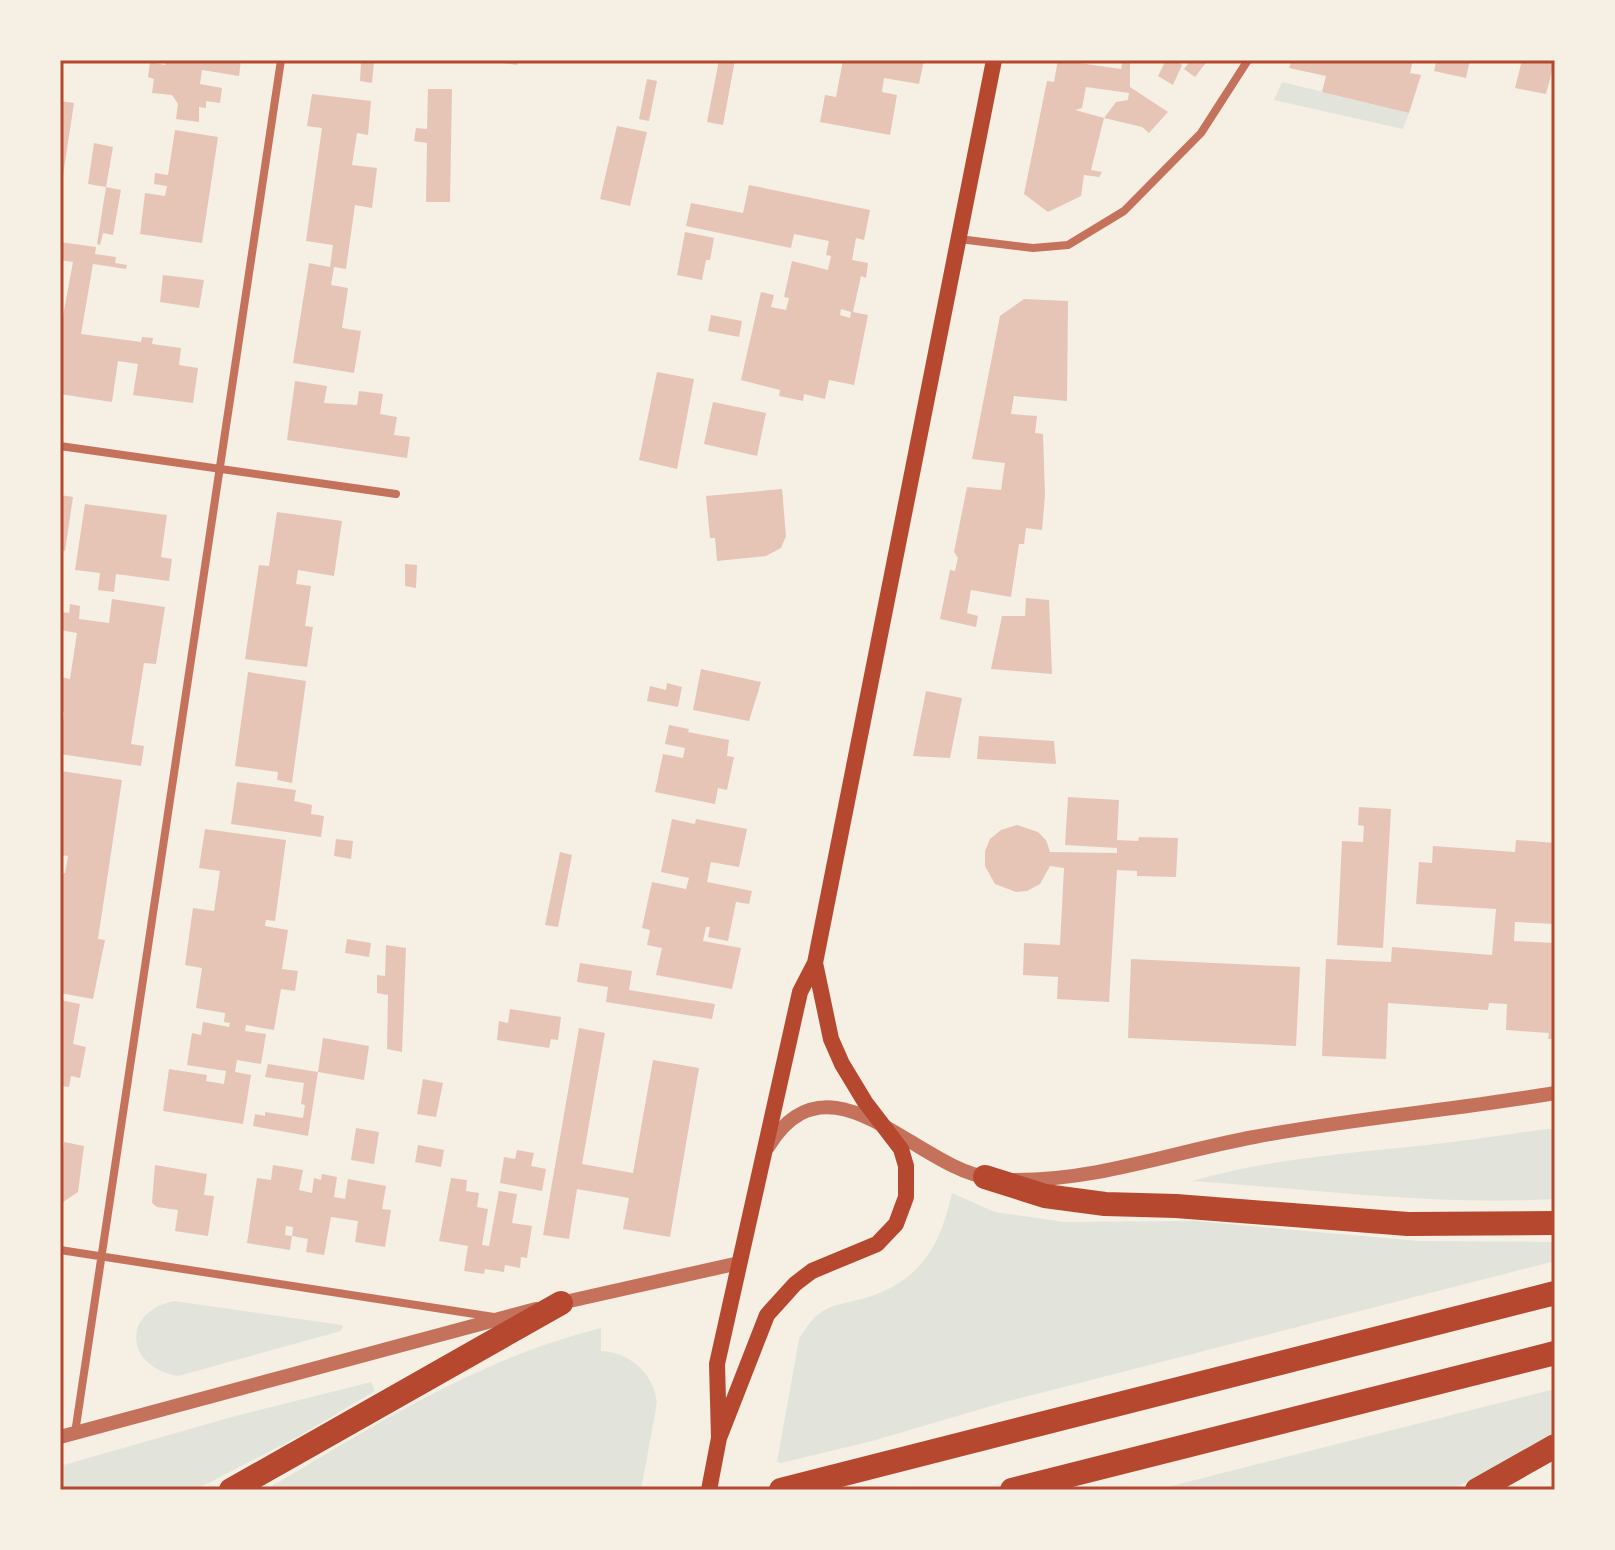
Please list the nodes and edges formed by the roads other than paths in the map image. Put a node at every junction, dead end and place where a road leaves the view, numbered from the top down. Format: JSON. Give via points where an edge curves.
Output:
{"nodes":[{"id":1,"x":281,"y":60,"type":"edge"},
{"id":2,"x":994,"y":60,"type":"edge"},
{"id":3,"x":1248,"y":60,"type":"edge"},
{"id":4,"x":959,"y":239,"type":"junction"},
{"id":5,"x":60,"y":446,"type":"edge"},
{"id":6,"x":219,"y":468,"type":"junction"},
{"id":7,"x":396,"y":494,"type":"dead end"},
{"id":8,"x":815,"y":963,"type":"junction"},
{"id":9,"x":1555,"y":1093,"type":"edge"},
{"id":10,"x":880,"y":1122,"type":"junction"},
{"id":11,"x":762,"y":1157,"type":"junction"},
{"id":12,"x":985,"y":1177,"type":"junction"},
{"id":13,"x":1555,"y":1223,"type":"edge"},
{"id":14,"x":60,"y":1250,"type":"edge"},
{"id":15,"x":100,"y":1256,"type":"junction"},
{"id":16,"x":739,"y":1263,"type":"junction"},
{"id":17,"x":1555,"y":1293,"type":"edge"},
{"id":18,"x":561,"y":1303,"type":"junction"},
{"id":19,"x":500,"y":1318,"type":"junction"},
{"id":20,"x":1555,"y":1353,"type":"edge"},
{"id":21,"x":67,"y":1435,"type":"edge"},
{"id":22,"x":719,"y":1438,"type":"junction"},
{"id":23,"x":1555,"y":1446,"type":"edge"},
{"id":24,"x":231,"y":1490,"type":"edge"},
{"id":25,"x":709,"y":1490,"type":"edge"},
{"id":26,"x":781,"y":1490,"type":"edge"},
{"id":27,"x":1012,"y":1490,"type":"edge"},
{"id":28,"x":1477,"y":1490,"type":"edge"}],
"edges":[{"from":1,"to":6,"type":"street"},
{"from":2,"to":4,"type":"main road"},
{"from":3,"to":4,"type":"street","via":[[1201,133],[1124,211],[1068,245],[1033,248]]},
{"from":4,"to":8,"type":"main road"},
{"from":5,"to":6,"type":"street"},
{"from":6,"to":7,"type":"street"},
{"from":6,"to":15,"type":"street"},
{"from":8,"to":10,"type":"main road","via":[[831,1039]]},
{"from":8,"to":11,"type":"main road","via":[[800,992]]},
{"from":9,"to":12,"type":"street","via":[[1257,1136],[1093,1175]]},
{"from":10,"to":11,"type":"street","via":[[853,1111],[815,1109],[789,1121]]},
{"from":10,"to":12,"type":"street","via":[[954,1167]]},
{"from":10,"to":22,"type":"main road","via":[[901,1149],[906,1166],[903,1211],[877,1244],[812,1271],[779,1299],[758,1334]]},
{"from":11,"to":16,"type":"main road"},
{"from":12,"to":13,"type":"highway","via":[[1045,1196],[1105,1204],[1408,1224]]},
{"from":14,"to":15,"type":"street"},
{"from":15,"to":19,"type":"street"},
{"from":15,"to":21,"type":"street"},
{"from":16,"to":18,"type":"street"},
{"from":16,"to":22,"type":"main road","via":[[717,1364]]},
{"from":17,"to":26,"type":"highway"},
{"from":18,"to":19,"type":"street"},
{"from":18,"to":24,"type":"highway"},
{"from":19,"to":21,"type":"street"},
{"from":20,"to":27,"type":"highway"},
{"from":22,"to":25,"type":"main road"},
{"from":23,"to":28,"type":"highway"}]}
